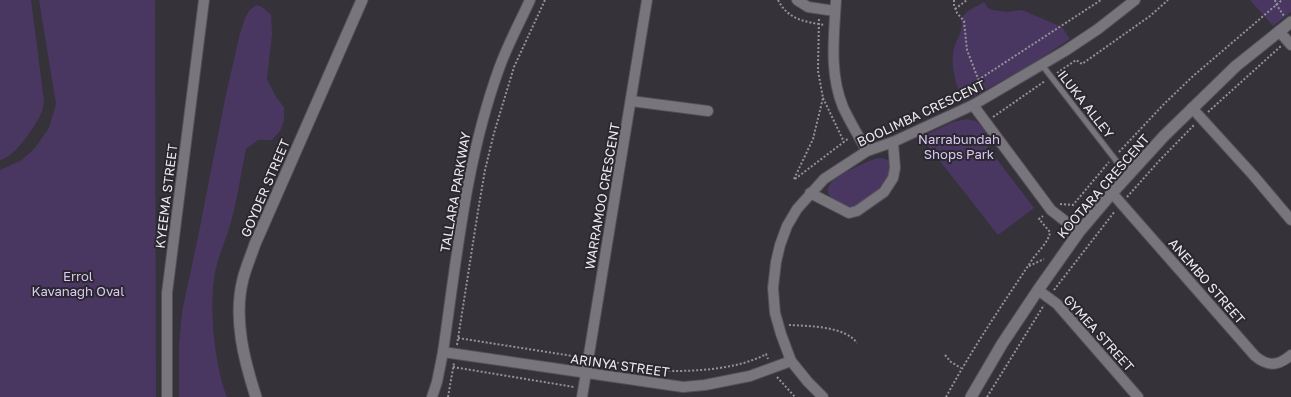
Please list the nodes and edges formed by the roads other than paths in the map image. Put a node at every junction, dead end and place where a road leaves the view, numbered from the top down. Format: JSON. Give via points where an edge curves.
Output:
{"nodes":[{"id":1,"x":204,"y":0,"type":"edge"},
{"id":2,"x":362,"y":0,"type":"edge"},
{"id":3,"x":530,"y":0,"type":"edge"},
{"id":4,"x":647,"y":0,"type":"edge"},
{"id":5,"x":797,"y":0,"type":"edge"},
{"id":6,"x":836,"y":0,"type":"edge"},
{"id":7,"x":1135,"y":0,"type":"edge"},
{"id":8,"x":835,"y":11,"type":"junction"},
{"id":9,"x":1290,"y":22,"type":"edge"},
{"id":10,"x":1279,"y":32,"type":"junction"},
{"id":11,"x":1291,"y":45,"type":"edge"},
{"id":12,"x":1042,"y":65,"type":"junction"},
{"id":13,"x":631,"y":101,"type":"junction"},
{"id":14,"x":973,"y":105,"type":"junction"},
{"id":15,"x":1192,"y":108,"type":"junction"},
{"id":16,"x":708,"y":111,"type":"dead end"},
{"id":17,"x":893,"y":142,"type":"junction"},
{"id":18,"x":867,"y":151,"type":"junction"},
{"id":19,"x":1128,"y":176,"type":"junction"},
{"id":20,"x":810,"y":193,"type":"junction"},
{"id":21,"x":1112,"y":193,"type":"junction"},
{"id":22,"x":1291,"y":220,"type":"edge"},
{"id":23,"x":1079,"y":232,"type":"junction"},
{"id":24,"x":1038,"y":290,"type":"junction"},
{"id":25,"x":443,"y":352,"type":"junction"},
{"id":26,"x":1291,"y":355,"type":"edge"},
{"id":27,"x":791,"y":361,"type":"junction"},
{"id":28,"x":586,"y":374,"type":"junction"},
{"id":29,"x":583,"y":393,"type":"edge"},
{"id":30,"x":167,"y":397,"type":"edge"},
{"id":31,"x":256,"y":397,"type":"edge"},
{"id":32,"x":432,"y":397,"type":"edge"},
{"id":33,"x":823,"y":397,"type":"edge"},
{"id":34,"x":972,"y":397,"type":"edge"},
{"id":35,"x":1138,"y":397,"type":"edge"}],
"edges":[{"from":1,"to":30,"type":"street","name":"KYEEMA STREET","via":[[167,293]]},
{"from":2,"to":31,"type":"street","name":"GOYDER STREET","via":[[255,244],[243,280],[239,312],[242,342]]},
{"from":3,"to":25,"type":"street","name":"TALLARA PARKWAY","via":[[500,65],[483,116],[473,158]]},
{"from":4,"to":13,"type":"street","name":"WARRAMOO CRESCENT"},
{"from":5,"to":8,"type":"street","via":[[808,7]]},
{"from":6,"to":8,"type":"street"},
{"from":7,"to":12,"type":"street","name":"BOOLIMBA CRESCENT","via":[[1098,29]]},
{"from":8,"to":18,"type":"street","via":[[833,63],[837,87],[843,107]]},
{"from":9,"to":10,"type":"street","name":"KOOTARA CRESCENT"},
{"from":10,"to":11,"type":"street"},
{"from":10,"to":15,"type":"street","name":"KOOTARA CRESCENT","via":[[1236,66]]},
{"from":12,"to":14,"type":"street","name":"BOOLIMBA CRESCENT"},
{"from":12,"to":19,"type":"lane","name":"ILUKA ALLEY"},
{"from":13,"to":16,"type":"street"},
{"from":13,"to":28,"type":"street","name":"WARRAMOO CRESCENT"},
{"from":14,"to":17,"type":"street","name":"BOOLIMBA CRESCENT"},
{"from":14,"to":23,"type":"street","via":[[1051,210]]},
{"from":15,"to":19,"type":"street","name":"KOOTARA CRESCENT"},
{"from":15,"to":22,"type":"street"},
{"from":17,"to":18,"type":"street","name":"BOOLIMBA CRESCENT"},
{"from":17,"to":20,"type":"street","via":[[893,178],[884,192],[857,212],[849,213]]},
{"from":18,"to":20,"type":"street","name":"BOOLIMBA CRESCENT","via":[[824,179]]},
{"from":19,"to":21,"type":"street","name":"KOOTARA CRESCENT"},
{"from":20,"to":27,"type":"street","name":"BOOLIMBA CRESCENT","via":[[787,226],[776,262],[773,288],[775,314]]},
{"from":21,"to":23,"type":"street","name":"KOOTARA CRESCENT"},
{"from":21,"to":26,"type":"street","name":"ANEMBO STREET","via":[[1255,356],[1271,364],[1280,363]]},
{"from":23,"to":24,"type":"street","name":"KOOTARA CRESCENT"},
{"from":24,"to":34,"type":"street","name":"KOOTARA CRESCENT","via":[[1002,344]]},
{"from":24,"to":35,"type":"street","name":"GYMEA STREET","via":[[1064,312]]},
{"from":25,"to":28,"type":"street","name":"ARINYA STREET"},
{"from":25,"to":32,"type":"street","name":"TALLARA PARKWAY"},
{"from":27,"to":28,"type":"street","name":"ARINYA STREET","via":[[750,376],[683,387]]},
{"from":27,"to":33,"type":"street","name":"BOOLIMBA CRESCENT"},
{"from":28,"to":29,"type":"street","name":"WARRAMOO CRESCENT"}]}
